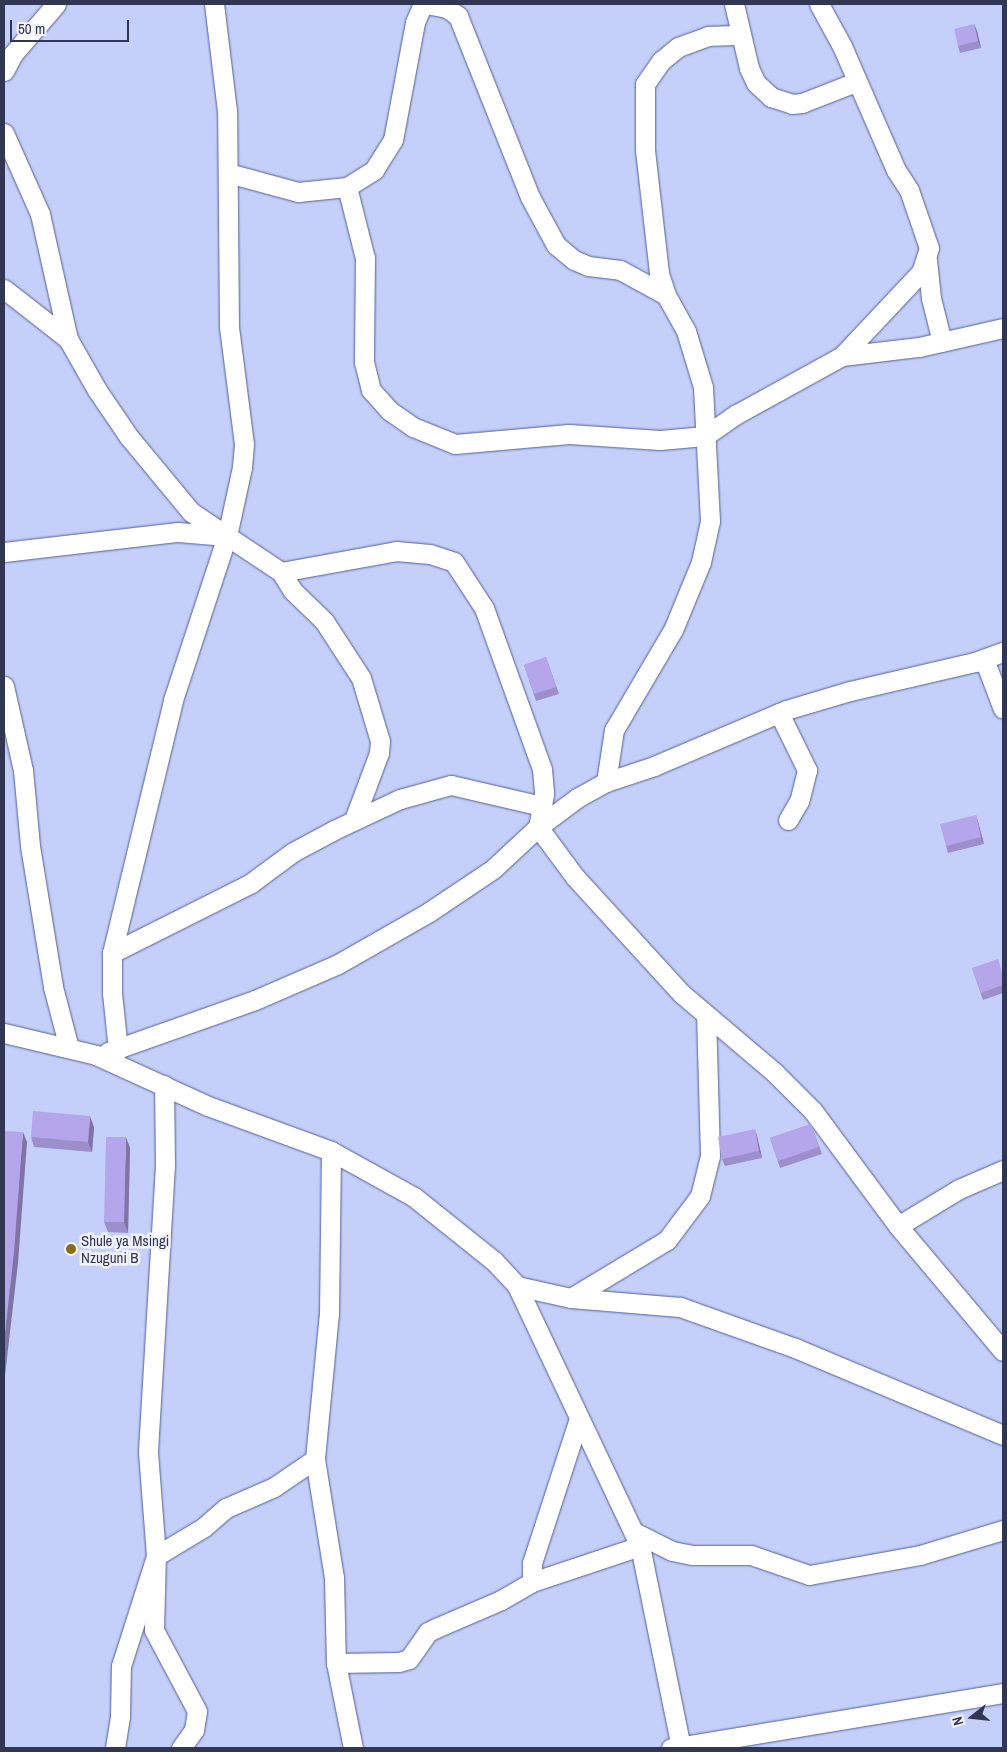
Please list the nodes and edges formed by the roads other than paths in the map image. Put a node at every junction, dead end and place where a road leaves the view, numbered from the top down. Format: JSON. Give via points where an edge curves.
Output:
{"nodes":[{"id":1,"x":56,"y":4,"type":"edge"},
{"id":2,"x":214,"y":4,"type":"edge"},
{"id":3,"x":425,"y":4,"type":"edge"},
{"id":4,"x":734,"y":4,"type":"edge"},
{"id":5,"x":818,"y":4,"type":"edge"},
{"id":6,"x":740,"y":35,"type":"junction"},
{"id":7,"x":4,"y":71,"type":"edge"},
{"id":8,"x":856,"y":82,"type":"junction"},
{"id":9,"x":4,"y":133,"type":"edge"},
{"id":10,"x":228,"y":173,"type":"junction"},
{"id":11,"x":347,"y":187,"type":"junction"},
{"id":12,"x":927,"y":260,"type":"junction"},
{"id":13,"x":4,"y":289,"type":"edge"},
{"id":14,"x":666,"y":295,"type":"junction"},
{"id":15,"x":1003,"y":328,"type":"edge"},
{"id":16,"x":68,"y":338,"type":"junction"},
{"id":17,"x":942,"y":342,"type":"junction"},
{"id":18,"x":842,"y":356,"type":"junction"},
{"id":19,"x":705,"y":436,"type":"junction"},
{"id":20,"x":227,"y":536,"type":"junction"},
{"id":21,"x":4,"y":552,"type":"edge"},
{"id":22,"x":281,"y":572,"type":"junction"},
{"id":23,"x":1003,"y":652,"type":"edge"},
{"id":24,"x":984,"y":659,"type":"junction"},
{"id":25,"x":5,"y":698,"type":"edge"},
{"id":26,"x":1003,"y":709,"type":"edge"},
{"id":27,"x":779,"y":713,"type":"junction"},
{"id":28,"x":606,"y":782,"type":"junction"},
{"id":29,"x":541,"y":806,"type":"junction"},
{"id":30,"x":354,"y":820,"type":"junction"},
{"id":31,"x":788,"y":820,"type":"dead end"},
{"id":32,"x":538,"y":827,"type":"junction"},
{"id":33,"x":112,"y":953,"type":"junction"},
{"id":34,"x":706,"y":1017,"type":"junction"},
{"id":35,"x":4,"y":1033,"type":"edge"},
{"id":36,"x":69,"y":1048,"type":"junction"},
{"id":37,"x":118,"y":1050,"type":"junction"},
{"id":38,"x":96,"y":1055,"type":"junction"},
{"id":39,"x":164,"y":1085,"type":"junction"},
{"id":40,"x":331,"y":1151,"type":"junction"},
{"id":41,"x":1003,"y":1170,"type":"edge"},
{"id":42,"x":898,"y":1226,"type":"junction"},
{"id":43,"x":517,"y":1286,"type":"junction"},
{"id":44,"x":571,"y":1298,"type":"junction"},
{"id":45,"x":1003,"y":1351,"type":"edge"},
{"id":46,"x":579,"y":1418,"type":"junction"},
{"id":47,"x":1003,"y":1434,"type":"edge"},
{"id":48,"x":315,"y":1459,"type":"junction"},
{"id":49,"x":1003,"y":1530,"type":"edge"},
{"id":50,"x":637,"y":1539,"type":"junction"},
{"id":51,"x":156,"y":1556,"type":"junction"},
{"id":52,"x":532,"y":1582,"type":"junction"},
{"id":53,"x":336,"y":1663,"type":"junction"},
{"id":54,"x":1003,"y":1693,"type":"edge"},
{"id":55,"x":351,"y":1747,"type":"edge"},
{"id":56,"x":115,"y":1748,"type":"edge"},
{"id":57,"x":181,"y":1748,"type":"edge"},
{"id":58,"x":678,"y":1748,"type":"edge"}],
"edges":[{"from":1,"to":7,"type":"street","via":[[13,54]]},
{"from":2,"to":10,"type":"street","via":[[226,102]]},
{"from":3,"to":11,"type":"street","via":[[415,22],[390,148],[374,170]]},
{"from":3,"to":14,"type":"street","via":[[447,8],[458,16],[530,197],[556,245],[574,260],[588,266],[620,270]]},
{"from":4,"to":6,"type":"street"},
{"from":5,"to":8,"type":"street","via":[[842,46]]},
{"from":6,"to":8,"type":"street","via":[[756,83],[778,100],[802,103]]},
{"from":6,"to":14,"type":"street","via":[[708,36],[678,47],[661,61],[645,84],[647,168],[659,273]]},
{"from":8,"to":12,"type":"street","via":[[896,170],[910,190],[929,248]]},
{"from":9,"to":16,"type":"street","via":[[40,214]]},
{"from":10,"to":11,"type":"street","via":[[298,192]]},
{"from":10,"to":20,"type":"street","via":[[229,327],[244,444],[239,491]]},
{"from":11,"to":19,"type":"street","via":[[366,270],[363,341],[368,383],[376,397],[413,427],[438,439],[463,444],[569,434],[660,440]]},
{"from":12,"to":17,"type":"street","via":[[931,298]]},
{"from":12,"to":18,"type":"street","via":[[921,272]]},
{"from":13,"to":16,"type":"street"},
{"from":14,"to":19,"type":"street","via":[[686,331],[698,366]]},
{"from":15,"to":17,"type":"street"},
{"from":16,"to":20,"type":"street","via":[[97,390],[153,468],[191,512]]},
{"from":17,"to":18,"type":"street"},
{"from":18,"to":19,"type":"street","via":[[737,414]]},
{"from":19,"to":28,"type":"street","via":[[711,504],[702,562],[674,630],[614,730]]},
{"from":20,"to":21,"type":"street","via":[[178,532]]},
{"from":20,"to":22,"type":"street"},
{"from":20,"to":33,"type":"street","via":[[173,700]]},
{"from":22,"to":29,"type":"street","via":[[396,551],[444,556],[454,562],[484,608],[542,768],[544,794]]},
{"from":22,"to":30,"type":"street","via":[[293,591],[324,622],[340,645],[361,678],[374,713],[379,753]]},
{"from":23,"to":24,"type":"street"},
{"from":24,"to":26,"type":"street"},
{"from":24,"to":27,"type":"street","via":[[850,691]]},
{"from":25,"to":36,"type":"street","via":[[23,770],[30,846],[53,987]]},
{"from":27,"to":28,"type":"street","via":[[654,766]]},
{"from":27,"to":31,"type":"street","via":[[807,770],[799,801]]},
{"from":28,"to":32,"type":"street","via":[[577,798]]},
{"from":29,"to":30,"type":"street","via":[[451,785],[400,799]]},
{"from":29,"to":32,"type":"street"},
{"from":30,"to":33,"type":"street","via":[[293,852],[251,882]]},
{"from":32,"to":34,"type":"street","via":[[587,890]]},
{"from":32,"to":37,"type":"street","via":[[493,869],[429,912],[338,964],[255,1000]]},
{"from":33,"to":37,"type":"street"},
{"from":34,"to":42,"type":"street","via":[[774,1072],[813,1111]]},
{"from":34,"to":44,"type":"street","via":[[710,1156],[700,1196],[666,1240]]},
{"from":35,"to":36,"type":"street"},
{"from":36,"to":38,"type":"street"},
{"from":37,"to":38,"type":"street"},
{"from":38,"to":39,"type":"street"},
{"from":39,"to":40,"type":"street","via":[[208,1106]]},
{"from":39,"to":51,"type":"street","via":[[164,1165],[148,1451]]},
{"from":40,"to":43,"type":"street","via":[[414,1197],[494,1261]]},
{"from":40,"to":48,"type":"street","via":[[329,1313]]},
{"from":41,"to":42,"type":"street","via":[[959,1189]]},
{"from":42,"to":45,"type":"street"},
{"from":43,"to":44,"type":"street"},
{"from":43,"to":46,"type":"street"},
{"from":44,"to":47,"type":"street","via":[[680,1307],[795,1348]]},
{"from":46,"to":50,"type":"street"},
{"from":46,"to":52,"type":"street","via":[[532,1563]]},
{"from":48,"to":51,"type":"street","via":[[274,1488],[226,1508],[204,1527]]},
{"from":48,"to":53,"type":"street","via":[[334,1578]]},
{"from":49,"to":50,"type":"street","via":[[920,1555],[809,1575],[751,1555],[692,1555]]},
{"from":50,"to":52,"type":"street"},
{"from":50,"to":58,"type":"street"},
{"from":51,"to":56,"type":"street","via":[[120,1666],[120,1716]]},
{"from":51,"to":57,"type":"street","via":[[154,1630],[197,1711],[194,1730]]},
{"from":52,"to":53,"type":"street","via":[[501,1600],[428,1632],[409,1659]]},
{"from":53,"to":55,"type":"street"},
{"from":54,"to":58,"type":"street"}]}
